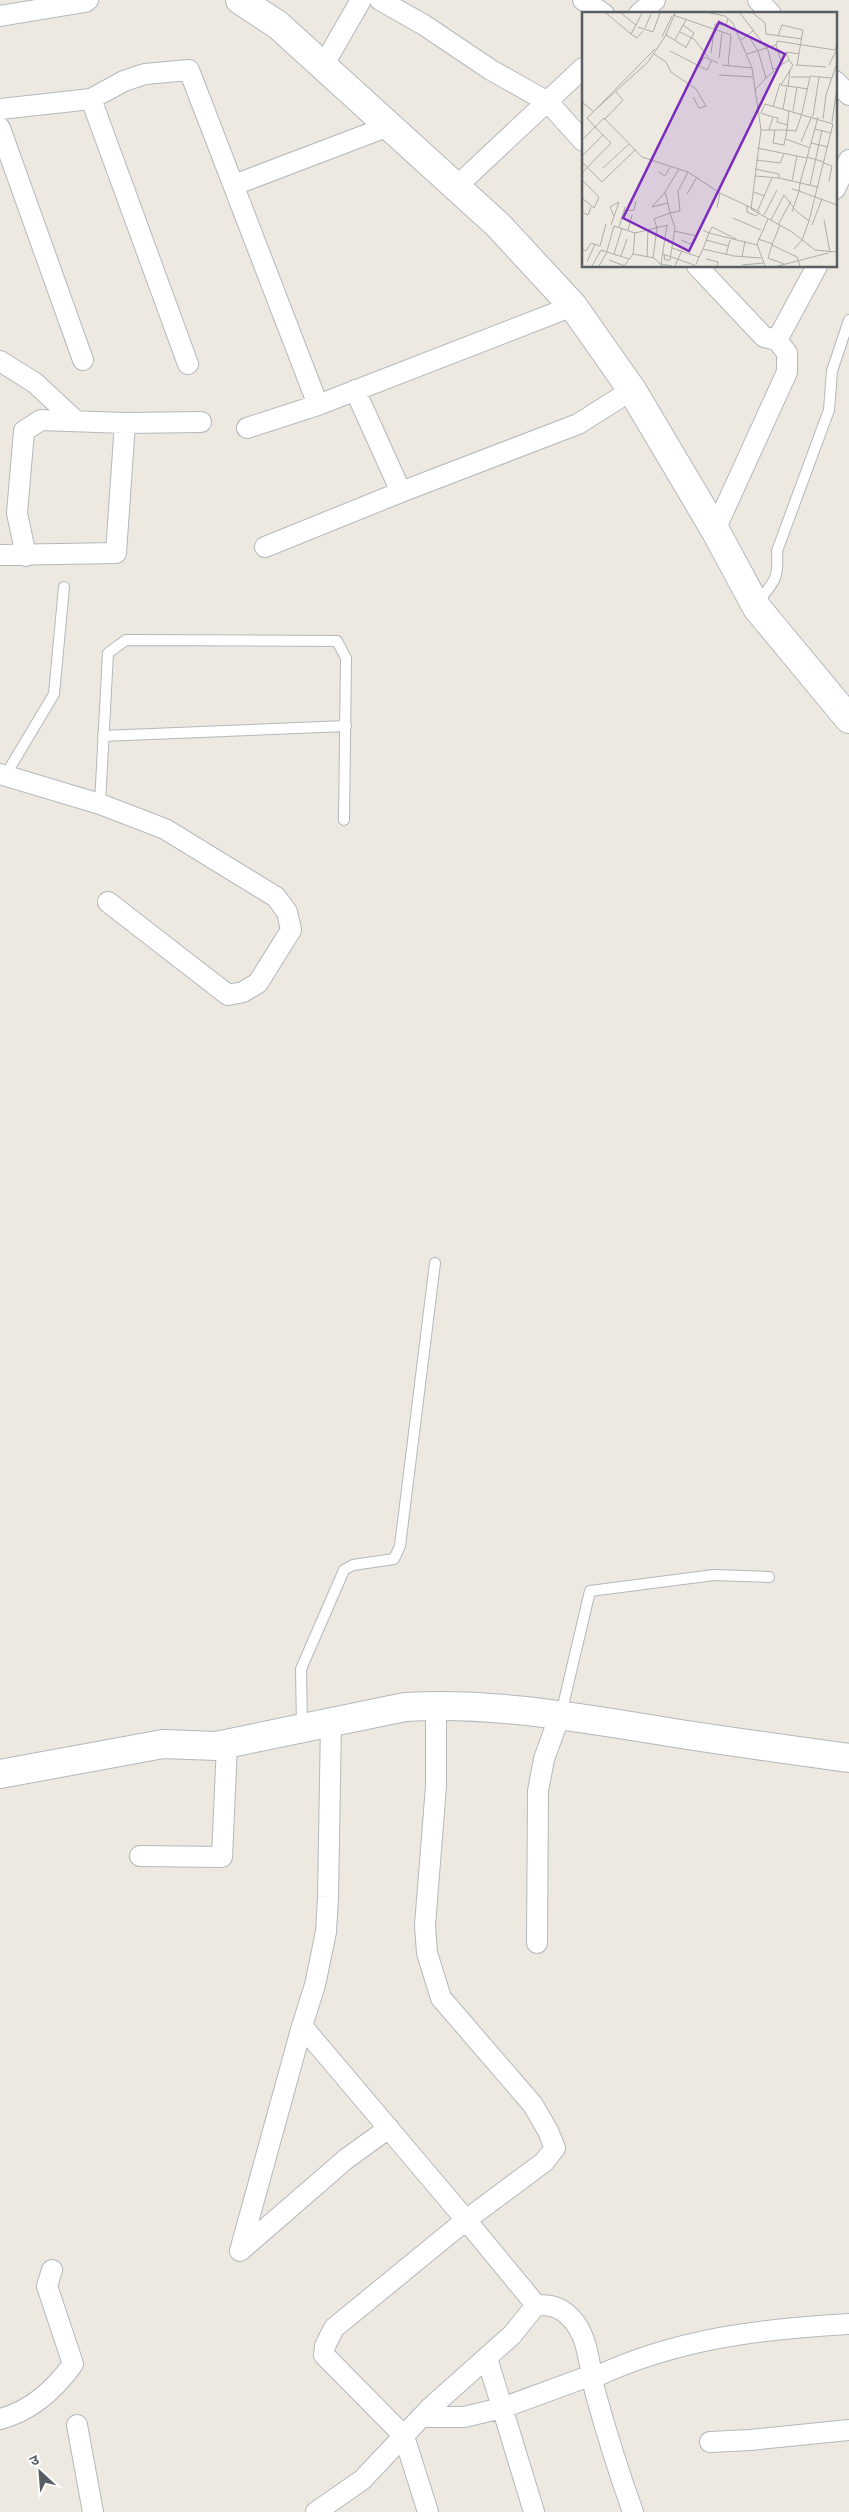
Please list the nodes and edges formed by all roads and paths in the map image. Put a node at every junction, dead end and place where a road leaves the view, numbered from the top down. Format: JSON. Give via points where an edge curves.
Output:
{"nodes":[{"id":1,"x":88,"y":0,"type":"edge"},
{"id":2,"x":240,"y":0,"type":"edge"},
{"id":3,"x":362,"y":0,"type":"edge"},
{"id":4,"x":380,"y":0,"type":"edge"},
{"id":5,"x":583,"y":0,"type":"edge"},
{"id":6,"x":655,"y":0,"type":"edge"},
{"id":7,"x":758,"y":0,"type":"edge"},
{"id":8,"x":601,"y":12,"type":"edge"},
{"id":9,"x":641,"y":12,"type":"edge"},
{"id":10,"x":769,"y":12,"type":"edge"},
{"id":11,"x":0,"y":16,"type":"edge"},
{"id":12,"x":323,"y":66,"type":"junction"},
{"id":13,"x":582,"y":69,"type":"edge"},
{"id":14,"x":836,"y":81,"type":"edge"},
{"id":15,"x":849,"y":95,"type":"edge"},
{"id":16,"x":91,"y":99,"type":"junction"},
{"id":17,"x":548,"y":102,"type":"junction"},
{"id":18,"x":0,"y":108,"type":"edge"},
{"id":19,"x":389,"y":126,"type":"junction"},
{"id":20,"x":0,"y":128,"type":"edge"},
{"id":21,"x":582,"y":140,"type":"edge"},
{"id":22,"x":849,"y":160,"type":"edge"},
{"id":23,"x":234,"y":186,"type":"junction"},
{"id":24,"x":456,"y":187,"type":"junction"},
{"id":25,"x":836,"y":187,"type":"edge"},
{"id":26,"x":699,"y":268,"type":"edge"},
{"id":27,"x":816,"y":268,"type":"edge"},
{"id":28,"x":573,"y":306,"type":"junction"},
{"id":29,"x":849,"y":320,"type":"edge"},
{"id":30,"x":777,"y":340,"type":"junction"},
{"id":31,"x":83,"y":360,"type":"dead end"},
{"id":32,"x":0,"y":361,"type":"edge"},
{"id":33,"x":188,"y":364,"type":"dead end"},
{"id":34,"x":355,"y":390,"type":"junction"},
{"id":35,"x":632,"y":390,"type":"junction"},
{"id":36,"x":318,"y":405,"type":"junction"},
{"id":37,"x":76,"y":421,"type":"junction"},
{"id":38,"x":201,"y":422,"type":"dead end"},
{"id":39,"x":125,"y":423,"type":"junction"},
{"id":40,"x":247,"y":428,"type":"dead end"},
{"id":41,"x":401,"y":492,"type":"junction"},
{"id":42,"x":715,"y":530,"type":"junction"},
{"id":43,"x":266,"y":548,"type":"dead end"},
{"id":44,"x":0,"y":555,"type":"edge"},
{"id":45,"x":26,"y":556,"type":"junction"},
{"id":46,"x":64,"y":587,"type":"dead end"},
{"id":47,"x":755,"y":605,"type":"junction"},
{"id":48,"x":849,"y":719,"type":"edge"},
{"id":49,"x":346,"y":726,"type":"junction"},
{"id":50,"x":103,"y":736,"type":"junction"},
{"id":51,"x":2,"y":775,"type":"edge"},
{"id":52,"x":100,"y":804,"type":"junction"},
{"id":53,"x":344,"y":820,"type":"dead end"},
{"id":54,"x":108,"y":902,"type":"dead end"},
{"id":55,"x":435,"y":1263,"type":"dead end"},
{"id":56,"x":769,"y":1577,"type":"dead end"},
{"id":57,"x":436,"y":1706,"type":"junction"},
{"id":58,"x":560,"y":1715,"type":"junction"},
{"id":59,"x":330,"y":1723,"type":"junction"},
{"id":60,"x":302,"y":1729,"type":"junction"},
{"id":61,"x":227,"y":1744,"type":"junction"},
{"id":62,"x":849,"y":1758,"type":"edge"},
{"id":63,"x":0,"y":1774,"type":"edge"},
{"id":64,"x":140,"y":1856,"type":"dead end"},
{"id":65,"x":538,"y":1943,"type":"dead end"},
{"id":66,"x":302,"y":2026,"type":"junction"},
{"id":67,"x":389,"y":2128,"type":"junction"},
{"id":68,"x":466,"y":2220,"type":"junction"},
{"id":69,"x":52,"y":2270,"type":"dead end"},
{"id":70,"x":536,"y":2306,"type":"junction"},
{"id":71,"x":849,"y":2324,"type":"edge"},
{"id":72,"x":487,"y":2358,"type":"junction"},
{"id":73,"x":592,"y":2377,"type":"junction"},
{"id":74,"x":502,"y":2408,"type":"junction"},
{"id":75,"x":421,"y":2417,"type":"junction"},
{"id":76,"x":0,"y":2419,"type":"edge"},
{"id":77,"x":77,"y":2425,"type":"dead end"},
{"id":78,"x":849,"y":2430,"type":"edge"},
{"id":79,"x":404,"y":2436,"type":"junction"},
{"id":80,"x":710,"y":2442,"type":"dead end"},
{"id":81,"x":322,"y":2510,"type":"edge"},
{"id":82,"x":93,"y":2512,"type":"edge"},
{"id":83,"x":428,"y":2512,"type":"edge"},
{"id":84,"x":534,"y":2512,"type":"edge"},
{"id":85,"x":633,"y":2512,"type":"edge"}],
"edges":[{"from":1,"to":11,"type":"street"},
{"from":2,"to":12,"type":"street","via":[[278,25]]},
{"from":3,"to":12,"type":"street"},
{"from":4,"to":17,"type":"street"},
{"from":5,"to":8,"type":"street"},
{"from":6,"to":9,"type":"street"},
{"from":7,"to":10,"type":"street"},
{"from":12,"to":19,"type":"street"},
{"from":13,"to":17,"type":"street"},
{"from":14,"to":15,"type":"street"},
{"from":16,"to":18,"type":"street"},
{"from":16,"to":23,"type":"street","via":[[145,74],[189,70]]},
{"from":16,"to":33,"type":"street"},
{"from":17,"to":21,"type":"street"},
{"from":17,"to":24,"type":"street"},
{"from":19,"to":23,"type":"street"},
{"from":19,"to":24,"type":"street"},
{"from":20,"to":31,"type":"street"},
{"from":22,"to":25,"type":"street"},
{"from":23,"to":36,"type":"street"},
{"from":24,"to":28,"type":"street","via":[[498,225]]},
{"from":26,"to":30,"type":"street","via":[[764,337]]},
{"from":27,"to":30,"type":"street"},
{"from":28,"to":34,"type":"street"},
{"from":28,"to":35,"type":"street"},
{"from":29,"to":47,"type":"lane","via":[[832,372],[829,410],[777,551],[775,581]]},
{"from":30,"to":42,"type":"street","via":[[787,353],[787,372]]},
{"from":32,"to":37,"type":"street","via":[[35,383]]},
{"from":34,"to":36,"type":"street"},
{"from":34,"to":41,"type":"street"},
{"from":35,"to":41,"type":"street","via":[[578,424]]},
{"from":35,"to":42,"type":"street"},
{"from":36,"to":40,"type":"street"},
{"from":37,"to":39,"type":"street"},
{"from":37,"to":45,"type":"street","via":[[41,420],[24,431],[17,513]]},
{"from":38,"to":39,"type":"street"},
{"from":39,"to":45,"type":"street","via":[[116,553]]},
{"from":41,"to":43,"type":"street"},
{"from":42,"to":47,"type":"street"},
{"from":44,"to":45,"type":"street"},
{"from":46,"to":51,"type":"lane","via":[[54,694]]},
{"from":47,"to":48,"type":"street"},
{"from":49,"to":50,"type":"lane"},
{"from":49,"to":50,"type":"lane","via":[[346,658],[337,641],[126,640],[108,653]]},
{"from":49,"to":53,"type":"lane"},
{"from":50,"to":52,"type":"lane"},
{"from":51,"to":52,"type":"street"},
{"from":52,"to":54,"type":"street","via":[[165,829],[276,897],[287,912],[291,930],[258,983],[244,992],[228,994]]},
{"from":55,"to":60,"type":"lane","via":[[400,1546],[394,1559],[353,1565],[344,1570],[301,1669]]},
{"from":56,"to":58,"type":"lane","via":[[714,1575],[590,1591]]},
{"from":57,"to":58,"type":"street","via":[[495,1707]]},
{"from":57,"to":59,"type":"street","via":[[405,1708]]},
{"from":57,"to":68,"type":"street","via":[[436,1786],[424,1925],[427,1953],[441,1998],[533,2105],[555,2148],[544,2162]]},
{"from":58,"to":62,"type":"street"},
{"from":58,"to":65,"type":"street","via":[[544,1759],[538,1791]]},
{"from":59,"to":60,"type":"street"},
{"from":59,"to":66,"type":"street","via":[[326,1932]]},
{"from":60,"to":61,"type":"street"},
{"from":61,"to":63,"type":"street","via":[[163,1744]]},
{"from":61,"to":64,"type":"street","via":[[222,1857]]},
{"from":66,"to":67,"type":"street"},
{"from":66,"to":67,"type":"street","via":[[240,2251],[346,2159]]},
{"from":67,"to":68,"type":"street"},
{"from":68,"to":70,"type":"street"},
{"from":68,"to":79,"type":"street","via":[[334,2328],[325,2346],[324,2355]]},
{"from":69,"to":76,"type":"street","via":[[47,2286],[74,2364],[57,2386],[18,2415]]},
{"from":70,"to":72,"type":"street"},
{"from":70,"to":73,"type":"street","via":[[553,2305],[571,2318],[587,2347]]},
{"from":71,"to":73,"type":"street","via":[[710,2338],[658,2352]]},
{"from":72,"to":74,"type":"street"},
{"from":72,"to":75,"type":"street"},
{"from":73,"to":74,"type":"street"},
{"from":73,"to":85,"type":"street","via":[[616,2465]]},
{"from":74,"to":75,"type":"street","via":[[464,2417]]},
{"from":74,"to":84,"type":"street"},
{"from":75,"to":79,"type":"street"},
{"from":77,"to":82,"type":"street"},
{"from":78,"to":80,"type":"street"},
{"from":79,"to":81,"type":"street","via":[[362,2480]]},
{"from":79,"to":83,"type":"street"}]}
